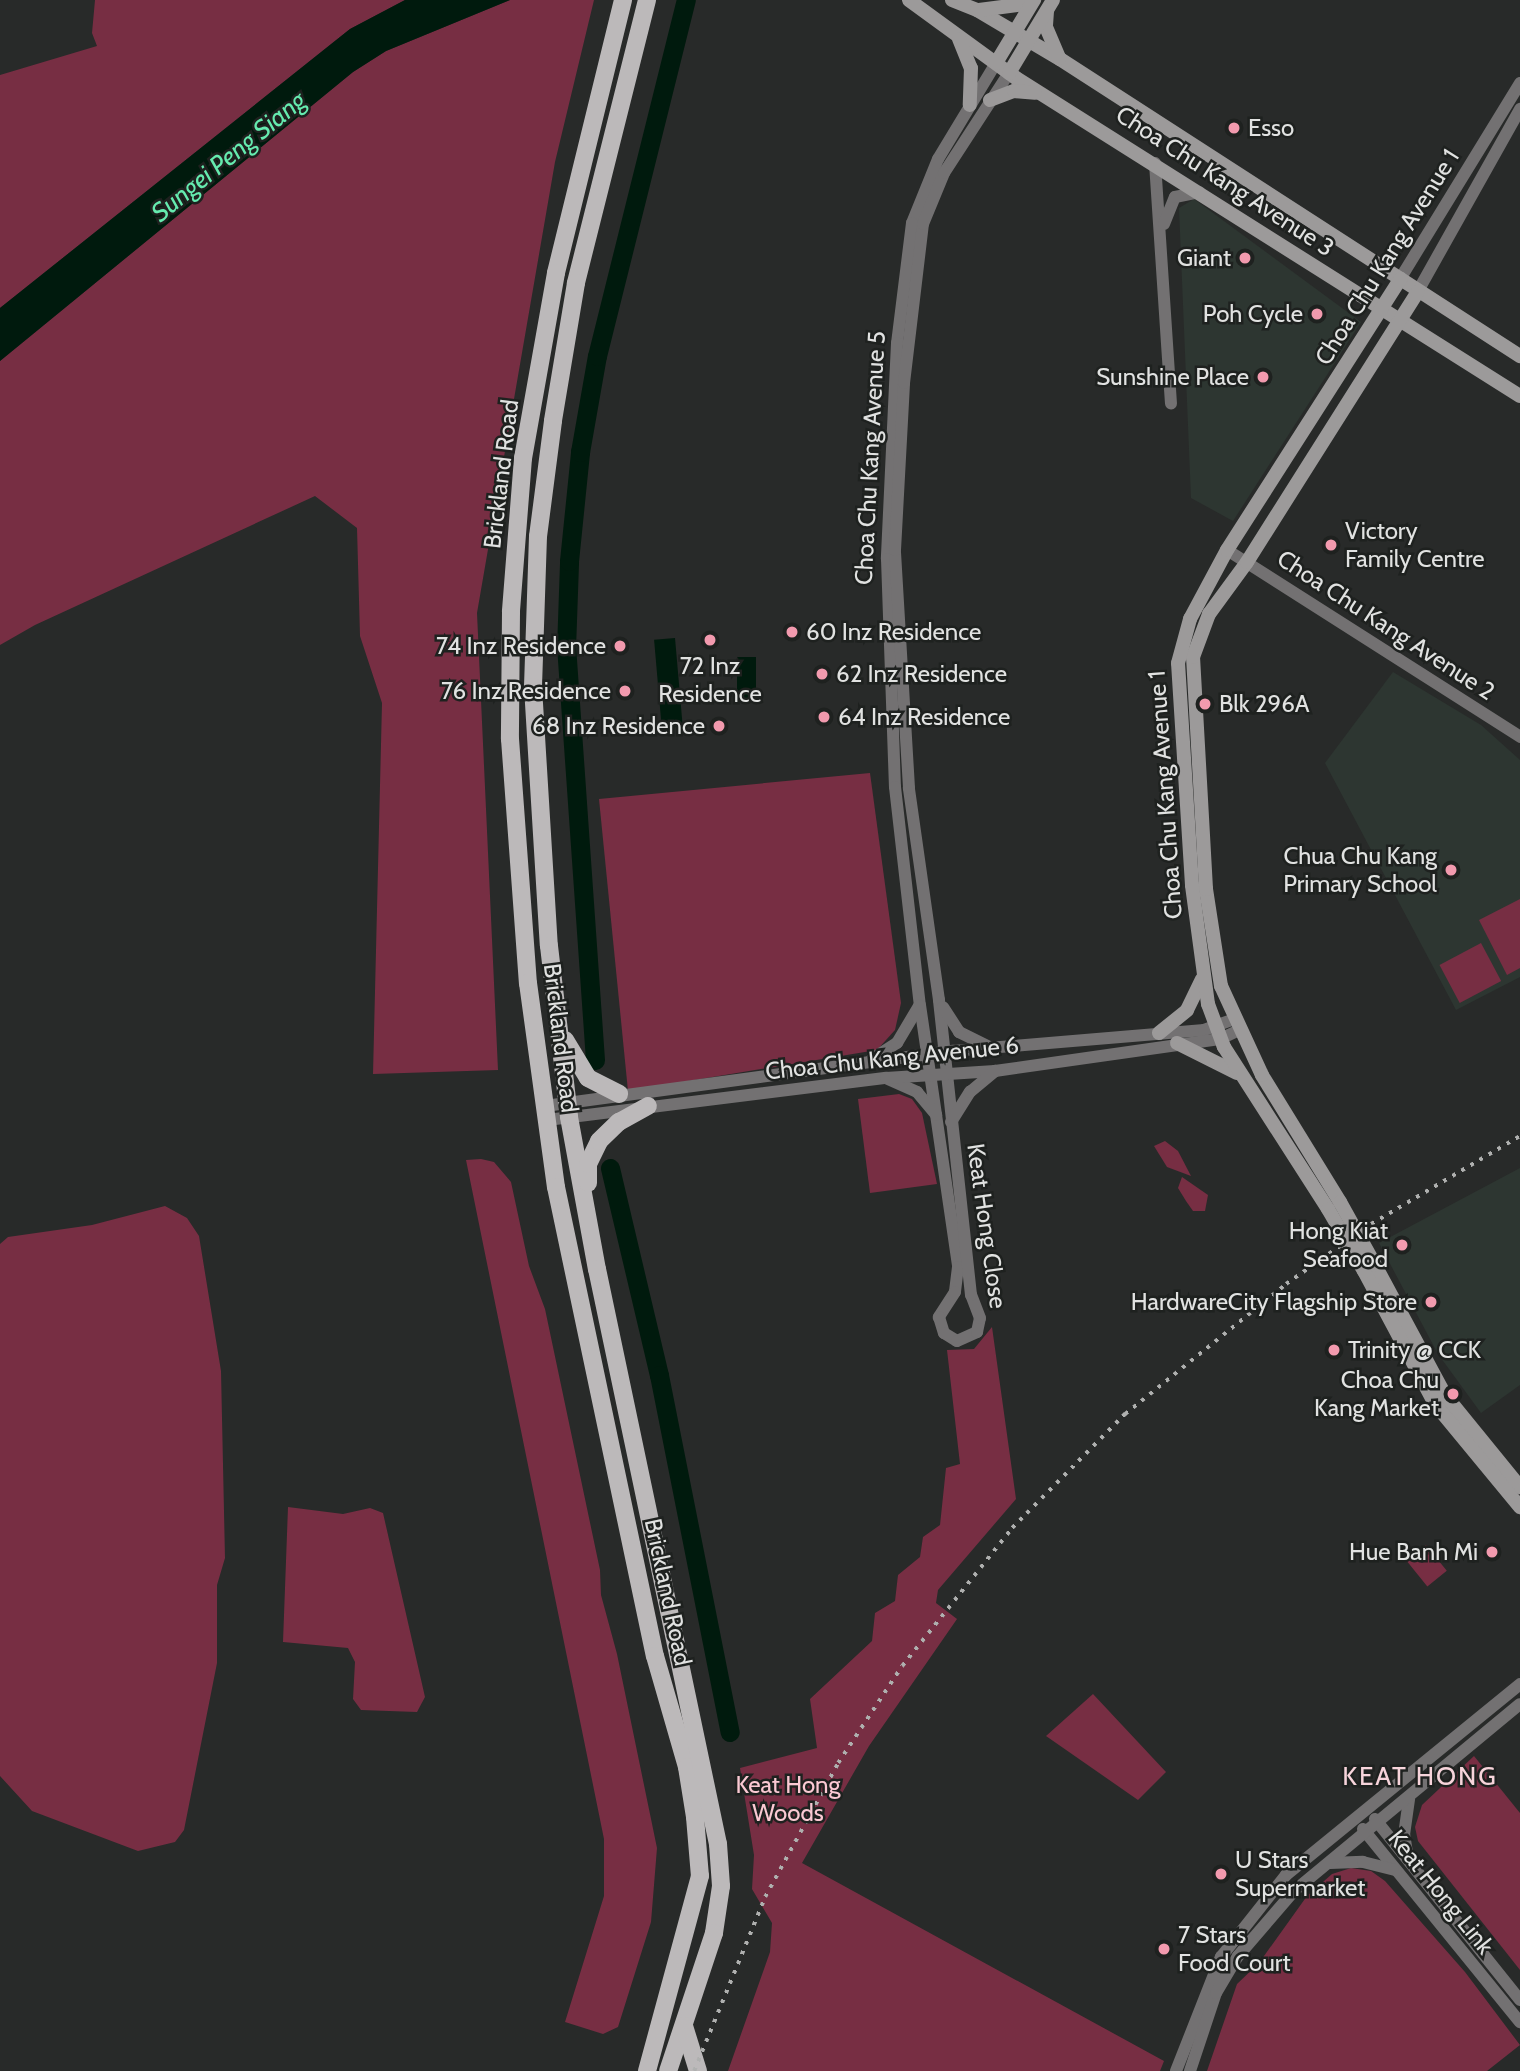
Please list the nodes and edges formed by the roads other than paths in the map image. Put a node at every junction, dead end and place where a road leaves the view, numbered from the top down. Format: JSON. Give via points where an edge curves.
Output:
{"nodes":[{"id":1,"x":623,"y":0,"type":"edge"},
{"id":2,"x":647,"y":0,"type":"edge"},
{"id":3,"x":909,"y":0,"type":"edge"},
{"id":4,"x":951,"y":0,"type":"edge"},
{"id":5,"x":1033,"y":1,"type":"edge"},
{"id":6,"x":1050,"y":5,"type":"edge"},
{"id":7,"x":977,"y":10,"type":"junction"},
{"id":8,"x":1014,"y":33,"type":"junction"},
{"id":9,"x":958,"y":37,"type":"junction"},
{"id":10,"x":1028,"y":41,"type":"junction"},
{"id":11,"x":1060,"y":59,"type":"junction"},
{"id":12,"x":996,"y":63,"type":"junction"},
{"id":13,"x":1009,"y":73,"type":"junction"},
{"id":14,"x":1520,"y":83,"type":"edge"},
{"id":15,"x":990,"y":100,"type":"junction"},
{"id":16,"x":1052,"y":100,"type":"junction"},
{"id":17,"x":971,"y":105,"type":"junction"},
{"id":18,"x":1520,"y":109,"type":"edge"},
{"id":19,"x":951,"y":149,"type":"junction"},
{"id":20,"x":1155,"y":163,"type":"junction"},
{"id":21,"x":1205,"y":193,"type":"junction"},
{"id":22,"x":1161,"y":234,"type":"junction"},
{"id":23,"x":1400,"y":279,"type":"junction"},
{"id":24,"x":1418,"y":291,"type":"junction"},
{"id":25,"x":1381,"y":310,"type":"junction"},
{"id":26,"x":1398,"y":322,"type":"junction"},
{"id":27,"x":1520,"y":356,"type":"edge"},
{"id":28,"x":1520,"y":396,"type":"edge"},
{"id":29,"x":1171,"y":403,"type":"dead end"},
{"id":30,"x":1227,"y":550,"type":"junction"},
{"id":31,"x":1247,"y":562,"type":"junction"},
{"id":32,"x":894,"y":662,"type":"junction"},
{"id":33,"x":1520,"y":737,"type":"edge"},
{"id":34,"x":1202,"y":979,"type":"junction"},
{"id":35,"x":939,"y":1000,"type":"junction"},
{"id":36,"x":920,"y":1005,"type":"junction"},
{"id":37,"x":1236,"y":1025,"type":"junction"},
{"id":38,"x":559,"y":1027,"type":"junction"},
{"id":39,"x":1159,"y":1033,"type":"junction"},
{"id":40,"x":1218,"y":1033,"type":"junction"},
{"id":41,"x":1177,"y":1043,"type":"junction"},
{"id":42,"x":991,"y":1047,"type":"junction"},
{"id":43,"x":944,"y":1052,"type":"junction"},
{"id":44,"x":929,"y":1055,"type":"junction"},
{"id":45,"x":866,"y":1062,"type":"junction"},
{"id":46,"x":995,"y":1071,"type":"junction"},
{"id":47,"x":940,"y":1077,"type":"junction"},
{"id":48,"x":886,"y":1078,"type":"junction"},
{"id":49,"x":1247,"y":1080,"type":"junction"},
{"id":50,"x":1273,"y":1093,"type":"junction"},
{"id":51,"x":619,"y":1094,"type":"junction"},
{"id":52,"x":648,"y":1106,"type":"junction"},
{"id":53,"x":569,"y":1110,"type":"junction"},
{"id":54,"x":1268,"y":1112,"type":"junction"},
{"id":55,"x":546,"y":1113,"type":"junction"},
{"id":56,"x":944,"y":1120,"type":"junction"},
{"id":57,"x":1334,"y":1205,"type":"junction"},
{"id":58,"x":587,"y":1219,"type":"junction"},
{"id":59,"x":1369,"y":1268,"type":"junction"},
{"id":60,"x":1520,"y":1487,"type":"edge"},
{"id":61,"x":1520,"y":1507,"type":"edge"},
{"id":62,"x":1520,"y":1684,"type":"edge"},
{"id":63,"x":1520,"y":1704,"type":"edge"},
{"id":64,"x":1408,"y":1777,"type":"junction"},
{"id":65,"x":1413,"y":1794,"type":"junction"},
{"id":66,"x":1368,"y":1810,"type":"junction"},
{"id":67,"x":1356,"y":1820,"type":"junction"},
{"id":68,"x":1378,"y":1823,"type":"junction"},
{"id":69,"x":1367,"y":1833,"type":"junction"},
{"id":70,"x":1409,"y":1861,"type":"junction"},
{"id":71,"x":1330,"y":1863,"type":"junction"},
{"id":72,"x":1397,"y":1870,"type":"junction"},
{"id":73,"x":1520,"y":2000,"type":"edge"},
{"id":74,"x":683,"y":2022,"type":"junction"},
{"id":75,"x":1520,"y":2022,"type":"edge"},
{"id":76,"x":647,"y":2071,"type":"edge"},
{"id":77,"x":668,"y":2071,"type":"edge"},
{"id":78,"x":698,"y":2071,"type":"edge"},
{"id":79,"x":1176,"y":2071,"type":"edge"},
{"id":80,"x":1190,"y":2071,"type":"edge"}],
"edges":[{"from":1,"to":55,"type":"main road","name":"Brickland Road","via":[[556,273],[523,458],[511,612],[514,831]]},
{"from":2,"to":38,"type":"main road","name":"Brickland Road","via":[[576,283],[538,536],[533,687],[549,946]]},
{"from":3,"to":9,"type":"street","name":"Choa Chu Kang Avenue 3"},
{"from":4,"to":7,"type":"street","name":"Choa Chu Kang Avenue 3"},
{"from":5,"to":7,"type":"street"},
{"from":5,"to":8,"type":"street","name":"Choa Chu Kang Avenue 5"},
{"from":6,"to":10,"type":"street","name":"Choa Chu Kang Avenue 5"},
{"from":6,"to":11,"type":"street","via":[[1046,27]]},
{"from":7,"to":8,"type":"street","name":"Choa Chu Kang Avenue 3"},
{"from":8,"to":10,"type":"street","name":"Choa Chu Kang Avenue 3"},
{"from":8,"to":12,"type":"street","name":"Choa Chu Kang Avenue 5"},
{"from":9,"to":12,"type":"street","name":"Choa Chu Kang Avenue 3"},
{"from":9,"to":17,"type":"street","via":[[971,68]]},
{"from":10,"to":11,"type":"street","name":"Choa Chu Kang Avenue 3"},
{"from":10,"to":13,"type":"street","name":"Choa Chu Kang Avenue 5"},
{"from":11,"to":23,"type":"street","name":"Choa Chu Kang Avenue 3"},
{"from":12,"to":13,"type":"street","name":"Choa Chu Kang Avenue 3"},
{"from":12,"to":17,"type":"street","name":"Choa Chu Kang Avenue 5"},
{"from":13,"to":15,"type":"street","name":"Choa Chu Kang Avenue 5"},
{"from":13,"to":16,"type":"street","name":"Choa Chu Kang Avenue 3"},
{"from":14,"to":23,"type":"street","name":"Choa Chu Kang Avenue 1"},
{"from":15,"to":16,"type":"street","via":[[1014,90]]},
{"from":15,"to":19,"type":"street","name":"Choa Chu Kang Avenue 5"},
{"from":16,"to":20,"type":"street","name":"Choa Chu Kang Avenue 3"},
{"from":17,"to":19,"type":"street","name":"Choa Chu Kang Avenue 5"},
{"from":18,"to":24,"type":"street","name":"Choa Chu Kang Avenue 1"},
{"from":19,"to":32,"type":"street","name":"Choa Chu Kang Avenue 5","via":[[923,224],[908,344],[895,550]]},
{"from":20,"to":21,"type":"street","name":"Choa Chu Kang Avenue 3"},
{"from":20,"to":22,"type":"street"},
{"from":21,"to":22,"type":"street","via":[[1175,197]]},
{"from":21,"to":25,"type":"street","name":"Choa Chu Kang Avenue 3"},
{"from":22,"to":29,"type":"street"},
{"from":23,"to":24,"type":"street","name":"Choa Chu Kang Avenue 3"},
{"from":23,"to":25,"type":"street","name":"Choa Chu Kang Avenue 1"},
{"from":24,"to":26,"type":"street","name":"Choa Chu Kang Avenue 1"},
{"from":24,"to":27,"type":"street","name":"Choa Chu Kang Avenue 3"},
{"from":25,"to":26,"type":"street","name":"Choa Chu Kang Avenue 3"},
{"from":25,"to":30,"type":"street","name":"Choa Chu Kang Avenue 1"},
{"from":26,"to":28,"type":"street","name":"Choa Chu Kang Avenue 3"},
{"from":26,"to":31,"type":"street","name":"Choa Chu Kang Avenue 1"},
{"from":30,"to":31,"type":"street","name":"Choa Chu Kang Avenue 2"},
{"from":30,"to":34,"type":"street","name":"Choa Chu Kang Avenue 1","via":[[1190,619],[1178,663]]},
{"from":31,"to":33,"type":"street","name":"Choa Chu Kang Avenue 2"},
{"from":31,"to":37,"type":"street","name":"Choa Chu Kang Avenue 1","via":[[1209,614],[1194,657],[1192,681],[1210,924],[1221,986]]},
{"from":32,"to":35,"type":"street","name":"Choa Chu Kang Avenue 5"},
{"from":32,"to":36,"type":"street","name":"Choa Chu Kang Avenue 5","via":[[895,787]]},
{"from":34,"to":39,"type":"street","via":[[1187,1010]]},
{"from":34,"to":40,"type":"street","name":"Choa Chu Kang Avenue 1"},
{"from":35,"to":42,"type":"street","via":[[959,1032]]},
{"from":35,"to":43,"type":"street","name":"Choa Chu Kang Avenue 5"},
{"from":36,"to":44,"type":"street","name":"Choa Chu Kang Avenue 5"},
{"from":36,"to":45,"type":"street","via":[[897,1043]]},
{"from":37,"to":40,"type":"street","name":"Choa Chu Kang Avenue 6"},
{"from":37,"to":50,"type":"street","name":"Choa Chu Kang Avenue 1"},
{"from":38,"to":51,"type":"main road","via":[[579,1068]]},
{"from":38,"to":53,"type":"main road","name":"Brickland Road"},
{"from":39,"to":40,"type":"street","name":"Choa Chu Kang Avenue 6"},
{"from":39,"to":42,"type":"street","name":"Choa Chu Kang Avenue 6"},
{"from":40,"to":41,"type":"street","name":"Choa Chu Kang Avenue 6"},
{"from":40,"to":49,"type":"street","name":"Choa Chu Kang Avenue 1"},
{"from":41,"to":46,"type":"street","name":"Choa Chu Kang Avenue 6"},
{"from":41,"to":49,"type":"street","via":[[1211,1056]]},
{"from":42,"to":43,"type":"street","name":"Choa Chu Kang Avenue 6"},
{"from":43,"to":44,"type":"street","name":"Choa Chu Kang Avenue 6"},
{"from":43,"to":47,"type":"street","name":"Choa Chu Kang Avenue 5"},
{"from":44,"to":45,"type":"street","name":"Choa Chu Kang Avenue 6"},
{"from":44,"to":47,"type":"street","name":"Choa Chu Kang Avenue 5"},
{"from":45,"to":51,"type":"street","name":"Choa Chu Kang Avenue 6"},
{"from":46,"to":47,"type":"street","name":"Choa Chu Kang Avenue 6"},
{"from":46,"to":56,"type":"street"},
{"from":47,"to":48,"type":"street","name":"Choa Chu Kang Avenue 6"},
{"from":47,"to":56,"type":"street","name":"Keat Hong Close"},
{"from":48,"to":52,"type":"street","name":"Choa Chu Kang Avenue 6"},
{"from":48,"to":56,"type":"street","via":[[927,1100]]},
{"from":49,"to":54,"type":"street","name":"Choa Chu Kang Avenue 1"},
{"from":50,"to":54,"type":"street","via":[[1266,1101]]},
{"from":50,"to":57,"type":"street","name":"Choa Chu Kang Avenue 1"},
{"from":51,"to":53,"type":"street","name":"Choa Chu Kang Avenue 6"},
{"from":52,"to":53,"type":"street","name":"Choa Chu Kang Avenue 6"},
{"from":52,"to":58,"type":"main road","via":[[619,1122],[595,1148],[589,1164]]},
{"from":53,"to":55,"type":"street","name":"Choa Chu Kang Avenue 6"},
{"from":53,"to":58,"type":"main road","name":"Brickland Road"},
{"from":54,"to":57,"type":"street","name":"Choa Chu Kang Avenue 1"},
{"from":55,"to":76,"type":"main road","name":"Brickland Road","via":[[556,1187],[655,1656],[687,1767],[695,1817],[700,1876]]},
{"from":56,"to":56,"type":"street","name":"Keat Hong Close","via":[[971,1295],[980,1318],[977,1332],[964,1340],[951,1338],[939,1324],[958,1275]]},
{"from":57,"to":59,"type":"street","name":"Choa Chu Kang Avenue 1","bridge":true},
{"from":58,"to":74,"type":"main road","name":"Brickland Road","via":[[718,1844],[721,1886],[714,1933]]},
{"from":59,"to":60,"type":"street","name":"Choa Chu Kang Avenue 1","via":[[1445,1395]]},
{"from":59,"to":61,"type":"street","name":"Choa Chu Kang Avenue 1","via":[[1436,1404]]},
{"from":62,"to":64,"type":"street"},
{"from":63,"to":65,"type":"street"},
{"from":64,"to":65,"type":"street"},
{"from":64,"to":66,"type":"street"},
{"from":65,"to":68,"type":"street"},
{"from":65,"to":70,"type":"street","via":[[1404,1835]]},
{"from":66,"to":67,"type":"street"},
{"from":66,"to":68,"type":"street","name":"Keat Hong Link"},
{"from":67,"to":69,"type":"street","name":"Keat Hong Link"},
{"from":67,"to":79,"type":"street","via":[[1286,1875],[1245,1922],[1221,1957]]},
{"from":68,"to":69,"type":"street"},
{"from":68,"to":70,"type":"street","name":"Keat Hong Link"},
{"from":69,"to":71,"type":"street"},
{"from":69,"to":72,"type":"street","name":"Keat Hong Link"},
{"from":70,"to":73,"type":"street","name":"Keat Hong Link"},
{"from":71,"to":72,"type":"street","via":[[1363,1862]]},
{"from":71,"to":80,"type":"street","via":[[1294,1891],[1238,1956],[1216,1993]]},
{"from":72,"to":75,"type":"street","name":"Keat Hong Link"},
{"from":74,"to":77,"type":"main road","name":"Brickland Road"},
{"from":74,"to":78,"type":"main road"}]}
